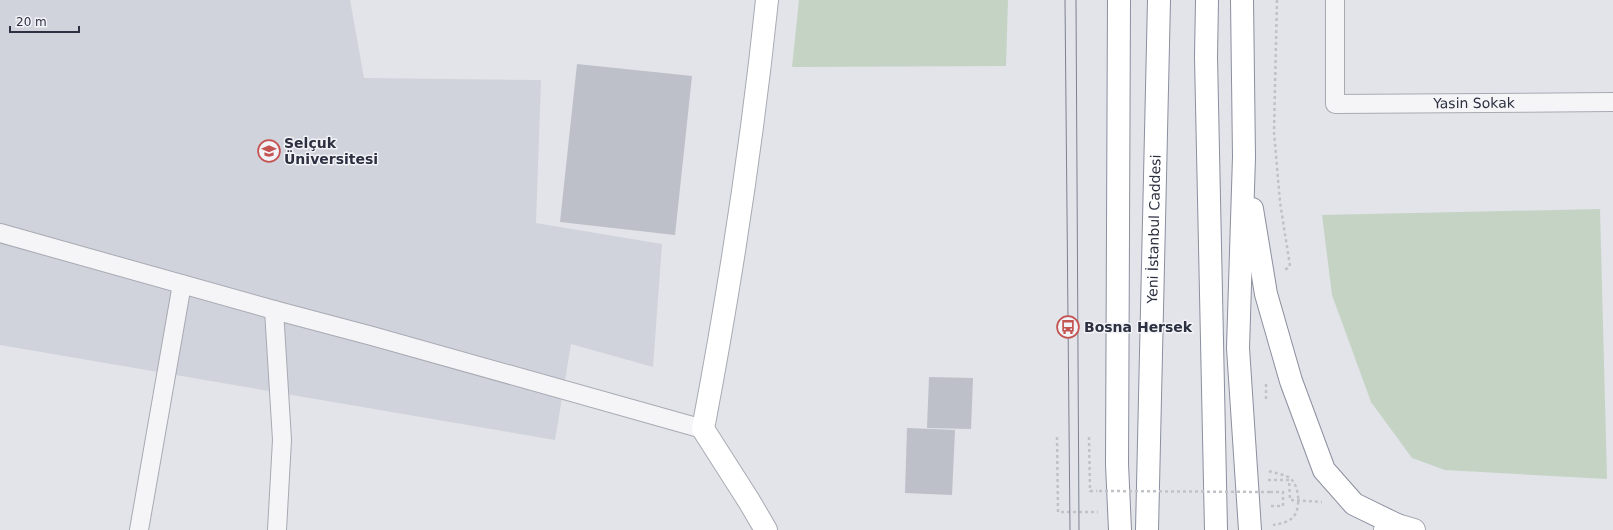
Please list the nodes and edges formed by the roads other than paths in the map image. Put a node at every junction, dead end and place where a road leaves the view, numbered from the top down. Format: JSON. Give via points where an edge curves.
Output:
{"nodes":[{"id":1,"x":767,"y":0,"type":"edge"},
{"id":2,"x":1119,"y":0,"type":"edge"},
{"id":3,"x":1159,"y":0,"type":"edge"},
{"id":4,"x":1207,"y":0,"type":"edge"},
{"id":5,"x":1242,"y":0,"type":"edge"},
{"id":6,"x":1335,"y":0,"type":"edge"},
{"id":7,"x":1613,"y":102,"type":"edge"},
{"id":8,"x":1244,"y":158,"type":"junction"},
{"id":9,"x":0,"y":233,"type":"edge"},
{"id":10,"x":182,"y":284,"type":"junction"},
{"id":11,"x":274,"y":310,"type":"junction"},
{"id":12,"x":703,"y":429,"type":"junction"},
{"id":13,"x":749,"y":501,"type":"junction"},
{"id":14,"x":1398,"y":528,"type":"edge"},
{"id":15,"x":139,"y":530,"type":"edge"},
{"id":16,"x":277,"y":530,"type":"edge"},
{"id":17,"x":766,"y":530,"type":"edge"},
{"id":18,"x":776,"y":530,"type":"edge"},
{"id":19,"x":1120,"y":530,"type":"edge"},
{"id":20,"x":1147,"y":530,"type":"edge"},
{"id":21,"x":1216,"y":530,"type":"edge"},
{"id":22,"x":1250,"y":530,"type":"edge"}],
"edges":[{"from":1,"to":12,"type":"main road","via":[[759,84],[724,315]]},
{"from":2,"to":19,"type":"main road","via":[[1117,464]]},
{"from":3,"to":20,"type":"main road","name":"Yeni İstanbul Caddesi"},
{"from":4,"to":21,"type":"main road"},
{"from":5,"to":8,"type":"main road"},
{"from":6,"to":7,"type":"street","name":"Yasin Sokak","via":[[1334,104]]},
{"from":8,"to":14,"type":"main road","via":[[1266,294],[1291,381],[1324,470],[1354,504]]},
{"from":8,"to":22,"type":"main road","via":[[1238,348]]},
{"from":9,"to":10,"type":"street"},
{"from":10,"to":11,"type":"street"},
{"from":10,"to":15,"type":"street"},
{"from":11,"to":12,"type":"street"},
{"from":11,"to":16,"type":"street","via":[[282,440]]},
{"from":12,"to":13,"type":"main road"},
{"from":13,"to":17,"type":"main road"},
{"from":13,"to":18,"type":"main road"}]}
